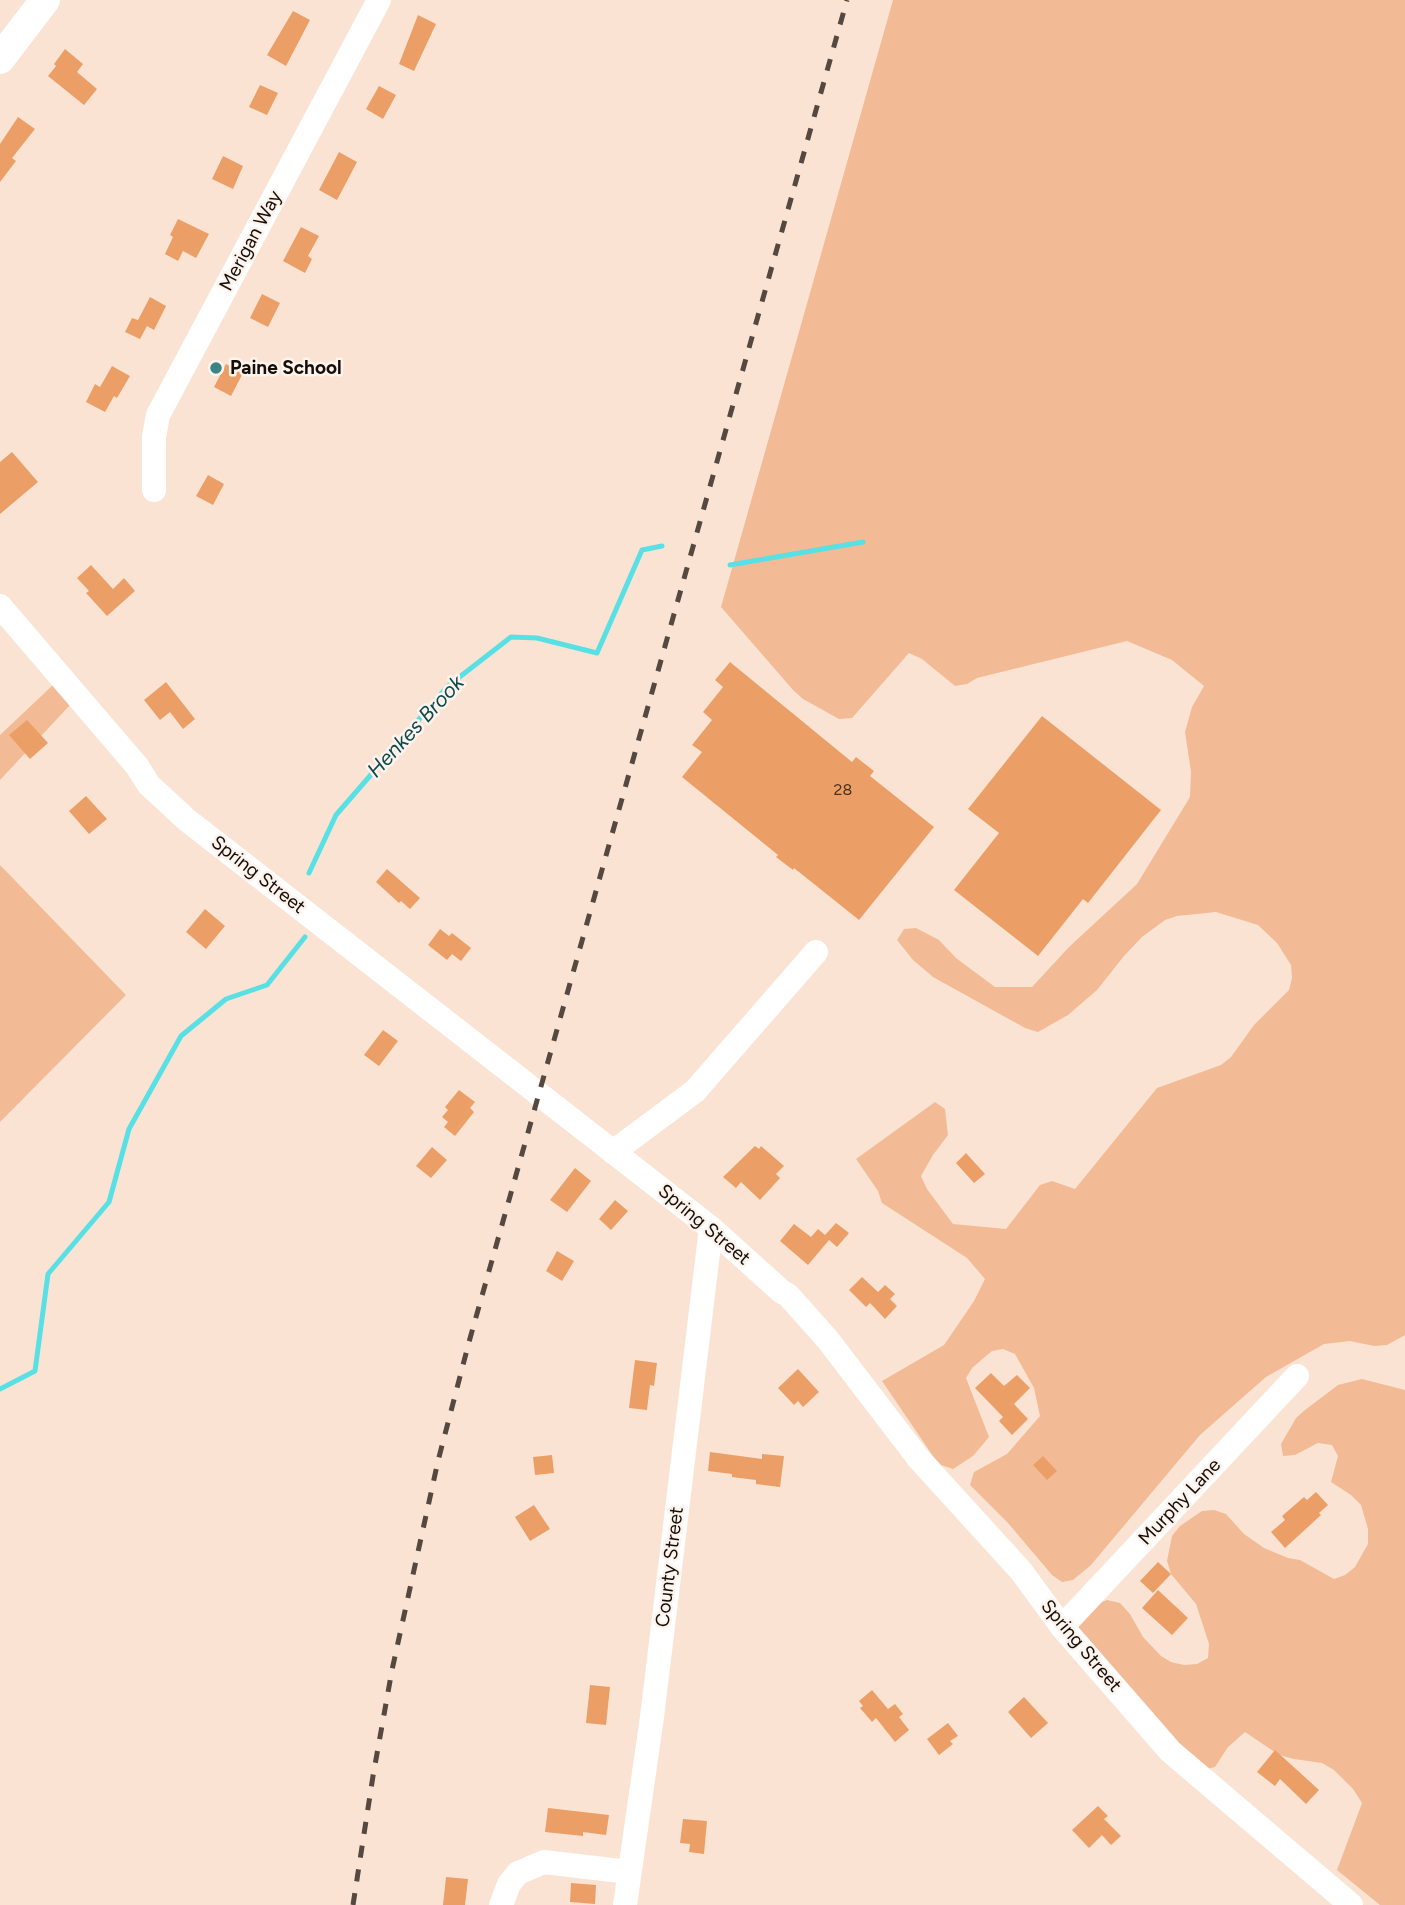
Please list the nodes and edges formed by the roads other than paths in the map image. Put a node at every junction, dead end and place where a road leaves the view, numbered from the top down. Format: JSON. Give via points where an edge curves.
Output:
{"nodes":[{"id":1,"x":45,"y":0,"type":"edge"},
{"id":2,"x":379,"y":0,"type":"edge"},
{"id":3,"x":0,"y":59,"type":"edge"},
{"id":4,"x":154,"y":491,"type":"dead end"},
{"id":5,"x":0,"y":606,"type":"edge"},
{"id":6,"x":816,"y":952,"type":"dead end"},
{"id":7,"x":613,"y":1152,"type":"junction"},
{"id":8,"x":710,"y":1227,"type":"junction"},
{"id":9,"x":1297,"y":1376,"type":"dead end"},
{"id":10,"x":1062,"y":1627,"type":"junction"},
{"id":11,"x":629,"y":1872,"type":"junction"},
{"id":12,"x":501,"y":1905,"type":"edge"},
{"id":13,"x":625,"y":1905,"type":"edge"},
{"id":14,"x":1351,"y":1905,"type":"edge"}],
"edges":[{"from":1,"to":3,"type":"main road"},
{"from":2,"to":4,"type":"street","name":"Merigan Way","via":[[158,415]]},
{"from":5,"to":7,"type":"street","name":"Spring Street","via":[[149,785],[187,820]]},
{"from":6,"to":7,"type":"street","via":[[695,1091]]},
{"from":7,"to":8,"type":"street","name":"Spring Street"},
{"from":8,"to":10,"type":"street","name":"Spring Street","via":[[788,1295],[828,1340],[919,1459],[1021,1571]]},
{"from":8,"to":11,"type":"street","name":"County Street","via":[[652,1717]]},
{"from":9,"to":10,"type":"street","name":"Murphy Lane"},
{"from":10,"to":14,"type":"street","name":"Spring Street","via":[[1170,1751]]},
{"from":11,"to":12,"type":"street","via":[[544,1863],[518,1873]]},
{"from":11,"to":13,"type":"street","name":"County Street"}]}
